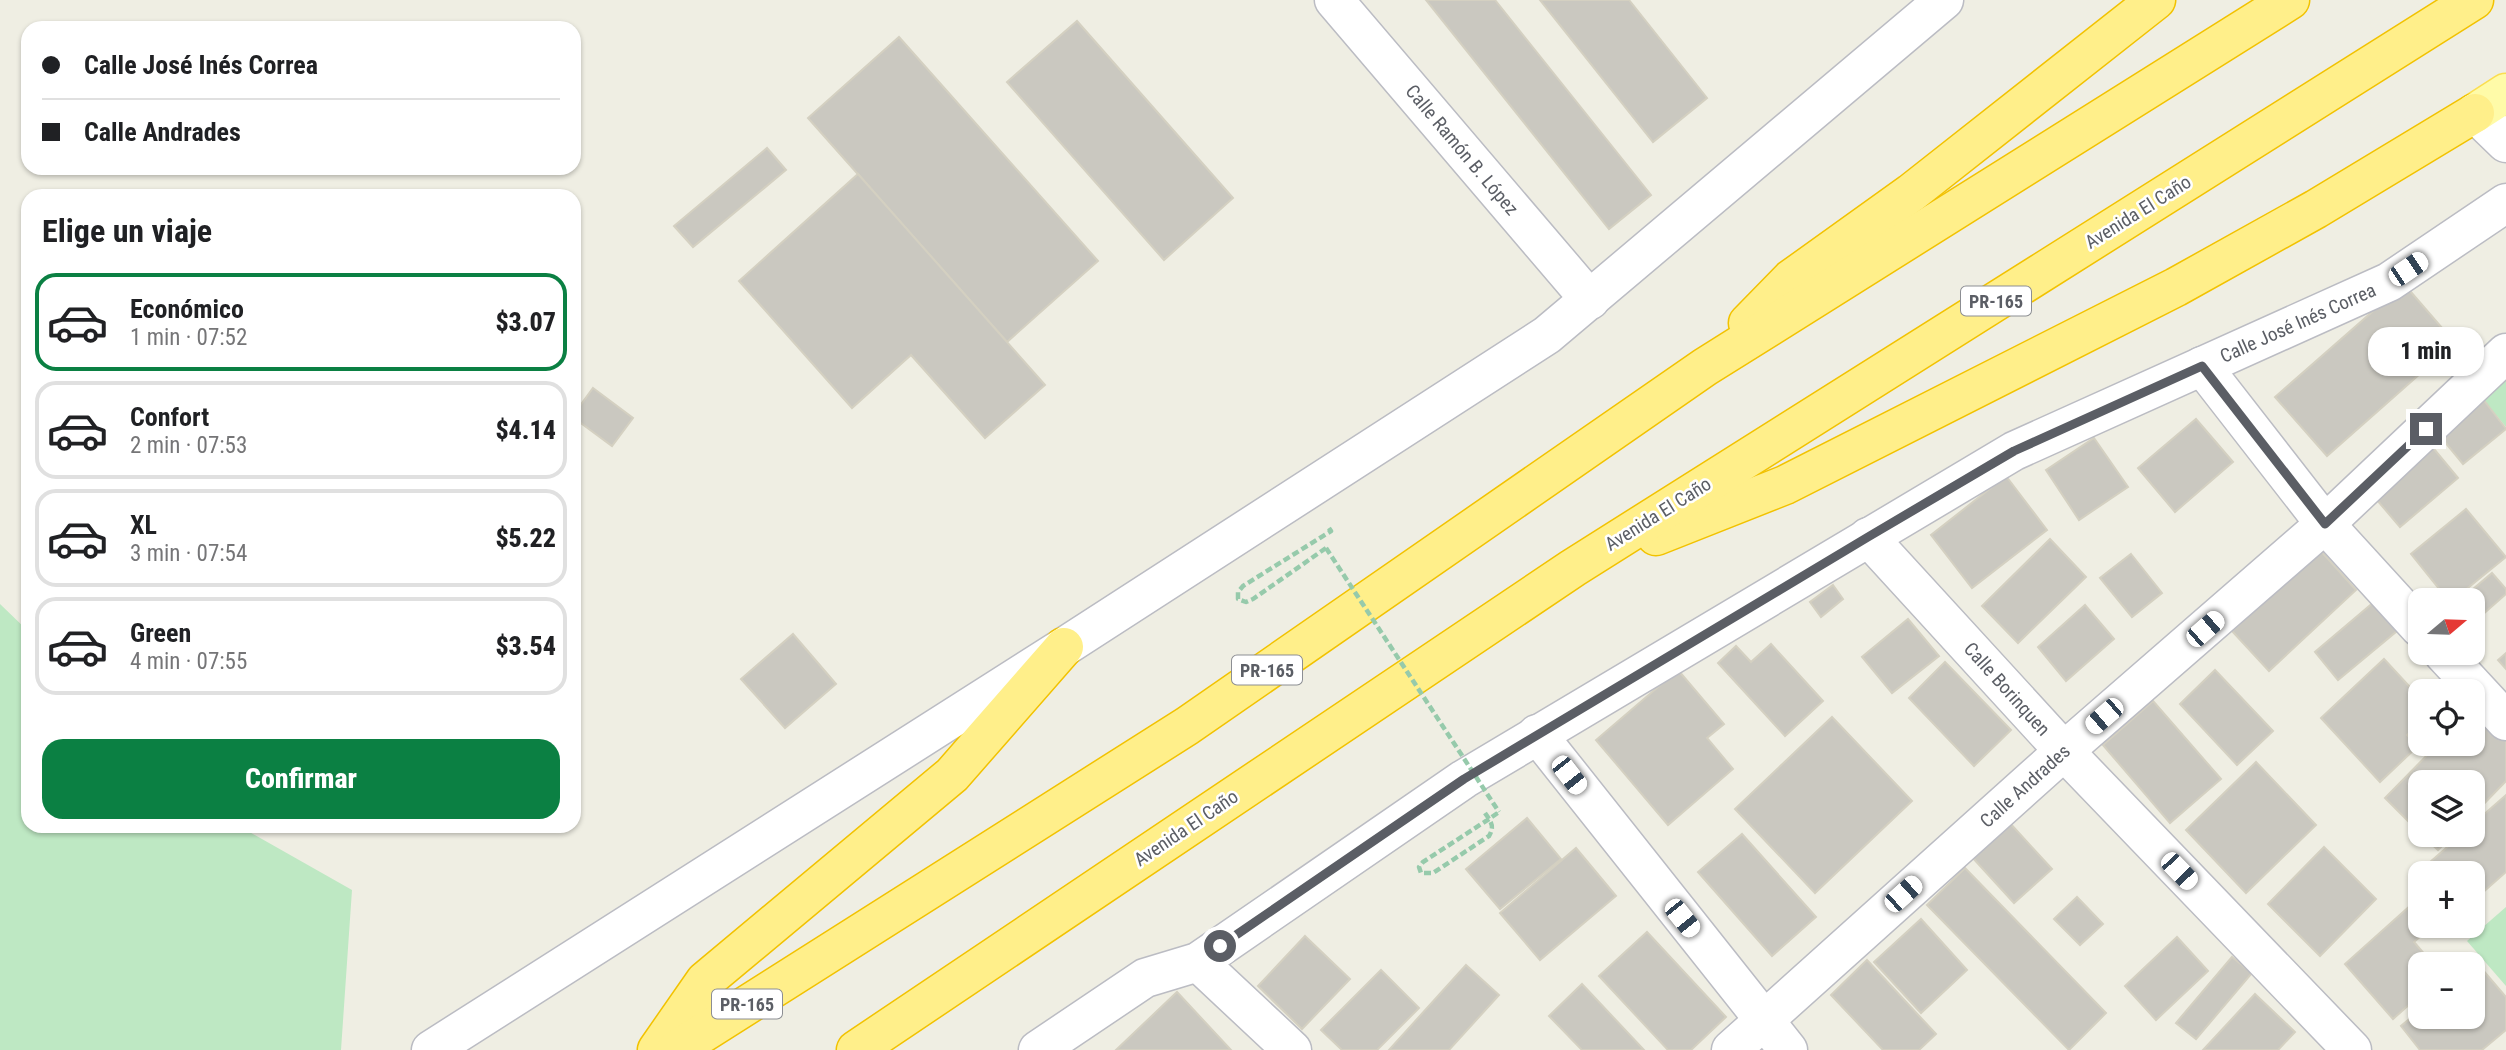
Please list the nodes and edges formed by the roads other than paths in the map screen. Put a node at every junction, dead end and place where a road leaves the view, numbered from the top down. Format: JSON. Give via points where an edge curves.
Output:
{"nodes":[{"id":1,"x":1335,"y":0,"type":"edge"},
{"id":2,"x":1944,"y":0,"type":"edge"},
{"id":3,"x":2156,"y":0,"type":"edge"},
{"id":4,"x":2290,"y":0,"type":"edge"},
{"id":5,"x":2474,"y":0,"type":"edge"},
{"id":6,"x":2491,"y":103,"type":"edge"},
{"id":7,"x":2506,"y":143,"type":"edge"},
{"id":8,"x":2506,"y":203,"type":"edge"},
{"id":9,"x":1590,"y":300,"type":"junction"},
{"id":10,"x":2506,"y":353,"type":"edge"},
{"id":11,"x":2202,"y":366,"type":"junction"},
{"id":12,"x":1705,"y":367,"type":"junction"},
{"id":13,"x":2325,"y":524,"type":"junction"},
{"id":14,"x":1868,"y":537,"type":"junction"},
{"id":15,"x":1573,"y":568,"type":"junction"},
{"id":16,"x":2408,"y":615,"type":"edge"},
{"id":17,"x":1064,"y":647,"type":"junction"},
{"id":18,"x":2454,"y":665,"type":"edge"},
{"id":19,"x":2506,"y":721,"type":"edge"},
{"id":20,"x":1537,"y":734,"type":"junction"},
{"id":21,"x":2064,"y":751,"type":"junction"},
{"id":22,"x":1198,"y":961,"type":"junction"},
{"id":23,"x":1763,"y":1020,"type":"junction"},
{"id":24,"x":431,"y":1050,"type":"edge"},
{"id":25,"x":657,"y":1050,"type":"edge"},
{"id":26,"x":676,"y":1050,"type":"edge"},
{"id":27,"x":856,"y":1050,"type":"edge"},
{"id":28,"x":1038,"y":1050,"type":"edge"},
{"id":29,"x":1292,"y":1050,"type":"edge"},
{"id":30,"x":1731,"y":1050,"type":"edge"},
{"id":31,"x":1788,"y":1050,"type":"edge"},
{"id":32,"x":2352,"y":1050,"type":"edge"}],
"edges":[{"from":1,"to":9,"type":"street","name":"Calle Ramón B. López"},
{"from":2,"to":9,"type":"street"},
{"from":3,"to":12,"type":"highway","via":[[1911,193],[1791,279]]},
{"from":4,"to":12,"type":"highway","number":"PR-165"},
{"from":5,"to":15,"type":"highway","name":"Avenida El Caño","number":"PR-165"},
{"from":6,"to":7,"type":"street"},
{"from":6,"to":15,"type":"highway","via":[[2176,288],[1797,479]]},
{"from":8,"to":11,"type":"street","name":"Calle José Inés Correa","via":[[2389,282]]},
{"from":9,"to":17,"type":"street","via":[[1547,335]]},
{"from":10,"to":13,"type":"street","name":"Calle Andrades"},
{"from":11,"to":13,"type":"street"},
{"from":11,"to":14,"type":"street","name":"Calle José Inés Correa","via":[[2014,451]]},
{"from":12,"to":26,"type":"highway","number":"PR-165","via":[[1187,726]]},
{"from":13,"to":16,"type":"street"},
{"from":13,"to":21,"type":"street","name":"Calle Andrades"},
{"from":14,"to":20,"type":"street","name":"Calle José Inés Correa"},
{"from":14,"to":21,"type":"street","name":"Calle Borinquen"},
{"from":15,"to":27,"type":"highway","name":"Avenida El Caño","number":"PR-165"},
{"from":17,"to":24,"type":"street"},
{"from":17,"to":25,"type":"highway","via":[[952,775],[705,981]]},
{"from":18,"to":19,"type":"street"},
{"from":20,"to":22,"type":"street","name":"Calle José Inés Correa"},
{"from":20,"to":23,"type":"street"},
{"from":21,"to":23,"type":"street","name":"Calle Andrades"},
{"from":21,"to":32,"type":"street","name":"Calle Borinquen"},
{"from":22,"to":28,"type":"street","name":"Calle José Inés Correa","via":[[1145,978]]},
{"from":22,"to":29,"type":"street"},
{"from":23,"to":30,"type":"street","name":"Calle Andrades"},
{"from":23,"to":31,"type":"street"}]}
